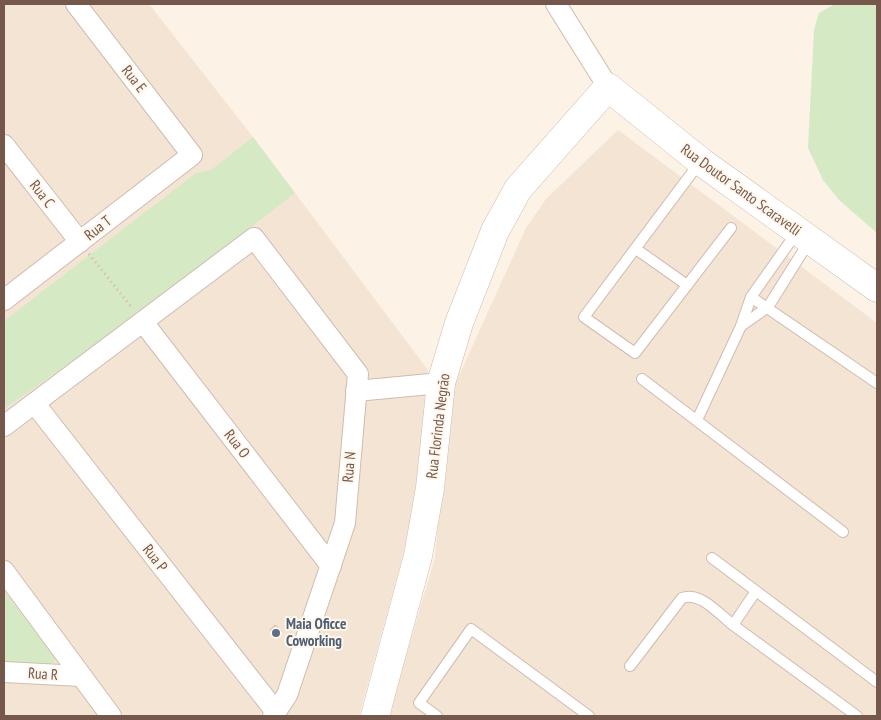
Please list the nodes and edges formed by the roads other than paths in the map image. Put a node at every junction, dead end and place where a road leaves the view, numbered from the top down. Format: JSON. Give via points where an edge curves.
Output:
{"nodes":[{"id":1,"x":76,"y":4,"type":"edge"},
{"id":2,"x":556,"y":4,"type":"edge"},
{"id":3,"x":608,"y":87,"type":"junction"},
{"id":4,"x":4,"y":145,"type":"edge"},
{"id":5,"x":192,"y":155,"type":"joint"},
{"id":6,"x":700,"y":162,"type":"junction"},
{"id":7,"x":731,"y":228,"type":"dead end"},
{"id":8,"x":804,"y":236,"type":"junction"},
{"id":9,"x":80,"y":242,"type":"junction"},
{"id":10,"x":636,"y":248,"type":"junction"},
{"id":11,"x":687,"y":286,"type":"junction"},
{"id":12,"x":877,"y":288,"type":"edge"},
{"id":13,"x":751,"y":297,"type":"junction"},
{"id":14,"x":4,"y":300,"type":"edge"},
{"id":15,"x":768,"y":306,"type":"junction"},
{"id":16,"x":143,"y":322,"type":"junction"},
{"id":17,"x":742,"y":326,"type":"junction"},
{"id":18,"x":642,"y":378,"type":"dead end"},
{"id":19,"x":441,"y":383,"type":"junction"},
{"id":20,"x":877,"y":383,"type":"edge"},
{"id":21,"x":356,"y":391,"type":"junction"},
{"id":22,"x":35,"y":404,"type":"junction"},
{"id":23,"x":697,"y":420,"type":"junction"},
{"id":24,"x":4,"y":426,"type":"edge"},
{"id":25,"x":844,"y":532,"type":"dead end"},
{"id":26,"x":712,"y":558,"type":"dead end"},
{"id":27,"x":331,"y":566,"type":"junction"},
{"id":28,"x":4,"y":571,"type":"edge"},
{"id":29,"x":756,"y":591,"type":"junction"},
{"id":30,"x":733,"y":625,"type":"junction"},
{"id":31,"x":630,"y":666,"type":"dead end"},
{"id":32,"x":4,"y":672,"type":"edge"},
{"id":33,"x":81,"y":676,"type":"junction"},
{"id":34,"x":877,"y":682,"type":"edge"},
{"id":35,"x":274,"y":714,"type":"edge"},
{"id":36,"x":111,"y":716,"type":"edge"},
{"id":37,"x":375,"y":716,"type":"edge"},
{"id":38,"x":437,"y":716,"type":"edge"},
{"id":39,"x":589,"y":716,"type":"edge"},
{"id":40,"x":857,"y":716,"type":"edge"}],
"edges":[{"from":1,"to":5,"type":"street","name":"Rua E"},
{"from":2,"to":3,"type":"street"},
{"from":3,"to":6,"type":"street","name":"Rua Doutor Santo Scaravelli"},
{"from":3,"to":19,"type":"street","name":"Rua Florinda Negrão","via":[[518,189],[495,231],[462,314]]},
{"from":4,"to":9,"type":"street","name":"Rua C"},
{"from":5,"to":9,"type":"street","name":"Rua T"},
{"from":6,"to":8,"type":"street","name":"Rua Doutor Santo Scaravelli"},
{"from":6,"to":10,"type":"lane"},
{"from":7,"to":11,"type":"lane"},
{"from":8,"to":12,"type":"street","name":"Rua Doutor Santo Scaravelli"},
{"from":8,"to":13,"type":"lane"},
{"from":8,"to":15,"type":"lane"},
{"from":9,"to":14,"type":"street","name":"Rua T"},
{"from":10,"to":11,"type":"lane"},
{"from":10,"to":11,"type":"lane","via":[[584,317],[635,354]]},
{"from":13,"to":15,"type":"lane"},
{"from":13,"to":17,"type":"lane"},
{"from":15,"to":17,"type":"lane"},
{"from":15,"to":20,"type":"lane"},
{"from":16,"to":21,"type":"street","name":"Rua N","via":[[254,238],[358,374]]},
{"from":16,"to":22,"type":"street"},
{"from":16,"to":27,"type":"street","name":"Rua O"},
{"from":17,"to":23,"type":"lane"},
{"from":18,"to":23,"type":"lane"},
{"from":19,"to":21,"type":"street"},
{"from":19,"to":37,"type":"street","name":"Rua Florinda Negrão","via":[[430,488],[418,556]]},
{"from":21,"to":27,"type":"street","name":"Rua N","via":[[345,523]]},
{"from":22,"to":24,"type":"street"},
{"from":22,"to":35,"type":"street","name":"Rua P"},
{"from":23,"to":25,"type":"lane"},
{"from":26,"to":29,"type":"lane"},
{"from":27,"to":35,"type":"street","name":"Rua N","via":[[287,695]]},
{"from":28,"to":33,"type":"street"},
{"from":29,"to":30,"type":"lane"},
{"from":29,"to":34,"type":"lane"},
{"from":30,"to":31,"type":"lane","via":[[698,598],[689,595],[682,598]]},
{"from":30,"to":40,"type":"lane"},
{"from":32,"to":33,"type":"street","name":"Rua R"},
{"from":33,"to":36,"type":"street"},
{"from":38,"to":39,"type":"lane","via":[[419,702],[472,630]]}]}
